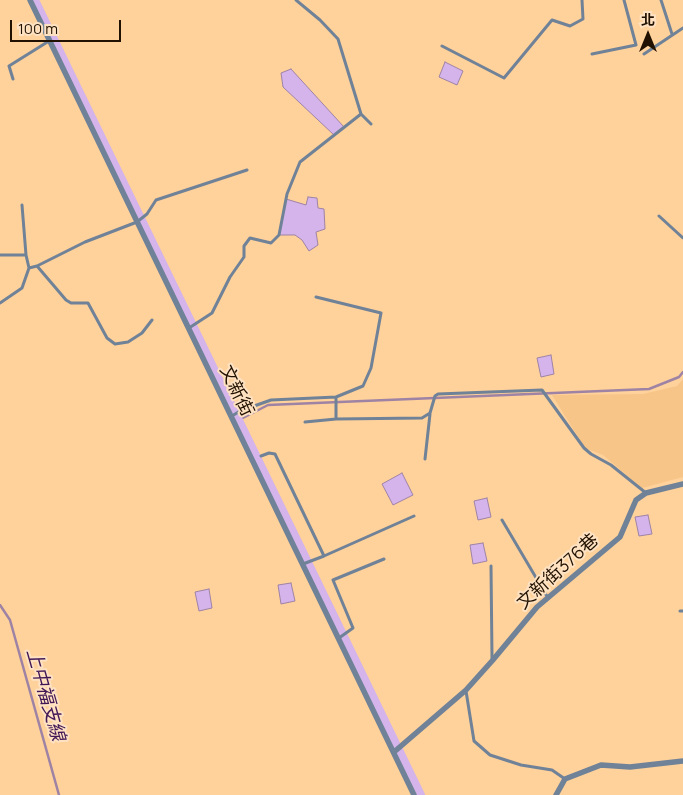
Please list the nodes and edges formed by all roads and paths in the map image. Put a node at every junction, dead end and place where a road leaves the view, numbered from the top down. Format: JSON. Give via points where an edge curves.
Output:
{"nodes":[{"id":1,"x":30,"y":0,"type":"edge"},
{"id":2,"x":296,"y":0,"type":"edge"},
{"id":3,"x":582,"y":0,"type":"edge"},
{"id":4,"x":624,"y":0,"type":"edge"},
{"id":5,"x":661,"y":0,"type":"edge"},
{"id":6,"x":683,"y":28,"type":"edge"},
{"id":7,"x":672,"y":34,"type":"junction"},
{"id":8,"x":49,"y":40,"type":"junction"},
{"id":9,"x":442,"y":46,"type":"dead end"},
{"id":10,"x":592,"y":54,"type":"dead end"},
{"id":11,"x":644,"y":54,"type":"dead end"},
{"id":12,"x":13,"y":78,"type":"dead end"},
{"id":13,"x":361,"y":114,"type":"junction"},
{"id":14,"x":371,"y":124,"type":"dead end"},
{"id":15,"x":247,"y":170,"type":"dead end"},
{"id":16,"x":22,"y":205,"type":"dead end"},
{"id":17,"x":659,"y":216,"type":"dead end"},
{"id":18,"x":139,"y":220,"type":"junction"},
{"id":19,"x":683,"y":238,"type":"edge"},
{"id":20,"x":0,"y":255,"type":"edge"},
{"id":21,"x":26,"y":255,"type":"junction"},
{"id":22,"x":37,"y":266,"type":"junction"},
{"id":23,"x":29,"y":268,"type":"junction"},
{"id":24,"x":316,"y":297,"type":"dead end"},
{"id":25,"x":0,"y":303,"type":"edge"},
{"id":26,"x":152,"y":320,"type":"dead end"},
{"id":27,"x":190,"y":327,"type":"junction"},
{"id":28,"x":336,"y":398,"type":"junction"},
{"id":29,"x":430,"y":413,"type":"junction"},
{"id":30,"x":234,"y":415,"type":"junction"},
{"id":31,"x":336,"y":419,"type":"junction"},
{"id":32,"x":305,"y":422,"type":"dead end"},
{"id":33,"x":262,"y":456,"type":"dead end"},
{"id":34,"x":425,"y":459,"type":"dead end"},
{"id":35,"x":683,"y":484,"type":"edge"},
{"id":36,"x":646,"y":493,"type":"junction"},
{"id":37,"x":414,"y":516,"type":"dead end"},
{"id":38,"x":502,"y":520,"type":"dead end"},
{"id":39,"x":324,"y":556,"type":"junction"},
{"id":40,"x":384,"y":559,"type":"dead end"},
{"id":41,"x":305,"y":563,"type":"junction"},
{"id":42,"x":491,"y":566,"type":"dead end"},
{"id":43,"x":548,"y":598,"type":"junction"},
{"id":44,"x":340,"y":637,"type":"junction"},
{"id":45,"x":492,"y":661,"type":"junction"},
{"id":46,"x":466,"y":690,"type":"junction"},
{"id":47,"x":394,"y":752,"type":"junction"},
{"id":48,"x":683,"y":761,"type":"edge"},
{"id":49,"x":565,"y":779,"type":"junction"},
{"id":50,"x":414,"y":795,"type":"edge"},
{"id":51,"x":556,"y":795,"type":"edge"}],
"edges":[{"from":1,"to":8,"type":"street","name":"文新街"},
{"from":2,"to":13,"type":"lane","via":[[338,39]]},
{"from":3,"to":9,"type":"lane","via":[[583,19],[570,26],[552,20],[504,78]]},
{"from":4,"to":10,"type":"lane","via":[[636,45]]},
{"from":5,"to":7,"type":"lane"},
{"from":6,"to":7,"type":"lane"},
{"from":7,"to":11,"type":"lane"},
{"from":8,"to":12,"type":"lane","via":[[9,66]]},
{"from":8,"to":18,"type":"street","name":"文新街"},
{"from":13,"to":14,"type":"lane"},
{"from":13,"to":27,"type":"lane","via":[[300,162],[287,194],[279,235],[271,243],[250,238],[244,246],[244,257],[212,313]]},
{"from":15,"to":18,"type":"lane","via":[[156,200]]},
{"from":16,"to":21,"type":"lane"},
{"from":17,"to":19,"type":"lane"},
{"from":18,"to":22,"type":"lane"},
{"from":18,"to":27,"type":"street","name":"文新街"},
{"from":20,"to":21,"type":"lane"},
{"from":21,"to":23,"type":"lane"},
{"from":22,"to":23,"type":"lane"},
{"from":22,"to":26,"type":"lane","via":[[70,303],[88,303],[107,338],[115,344],[128,342],[142,333]]},
{"from":23,"to":25,"type":"lane","via":[[22,288]]},
{"from":24,"to":28,"type":"lane","via":[[381,313],[372,368],[363,386]]},
{"from":27,"to":30,"type":"street","name":"文新街"},
{"from":28,"to":30,"type":"lane","via":[[271,400]]},
{"from":28,"to":31,"type":"lane"},
{"from":29,"to":31,"type":"lane","via":[[422,418]]},
{"from":29,"to":34,"type":"lane"},
{"from":29,"to":36,"type":"lane","via":[[438,394],[543,391],[584,448]]},
{"from":30,"to":41,"type":"street","name":"文新街"},
{"from":31,"to":32,"type":"lane"},
{"from":33,"to":39,"type":"lane","via":[[275,454]]},
{"from":35,"to":36,"type":"street"},
{"from":36,"to":43,"type":"street","name":"文新街376巷","via":[[636,500],[620,537]]},
{"from":37,"to":39,"type":"lane"},
{"from":38,"to":43,"type":"lane"},
{"from":39,"to":41,"type":"lane"},
{"from":40,"to":44,"type":"lane","via":[[332,580],[353,628]]},
{"from":41,"to":44,"type":"street","name":"文新街"},
{"from":42,"to":45,"type":"lane"},
{"from":43,"to":45,"type":"street","name":"文新街376巷","via":[[536,607]]},
{"from":44,"to":47,"type":"street","name":"文新街"},
{"from":45,"to":46,"type":"street","name":"文新街376巷"},
{"from":46,"to":47,"type":"street","name":"文新街376巷"},
{"from":46,"to":49,"type":"lane","via":[[474,741],[490,755],[552,770]]},
{"from":47,"to":50,"type":"street","name":"文新街"},
{"from":48,"to":49,"type":"street","via":[[630,767],[601,765]]},
{"from":49,"to":51,"type":"street"}]}
